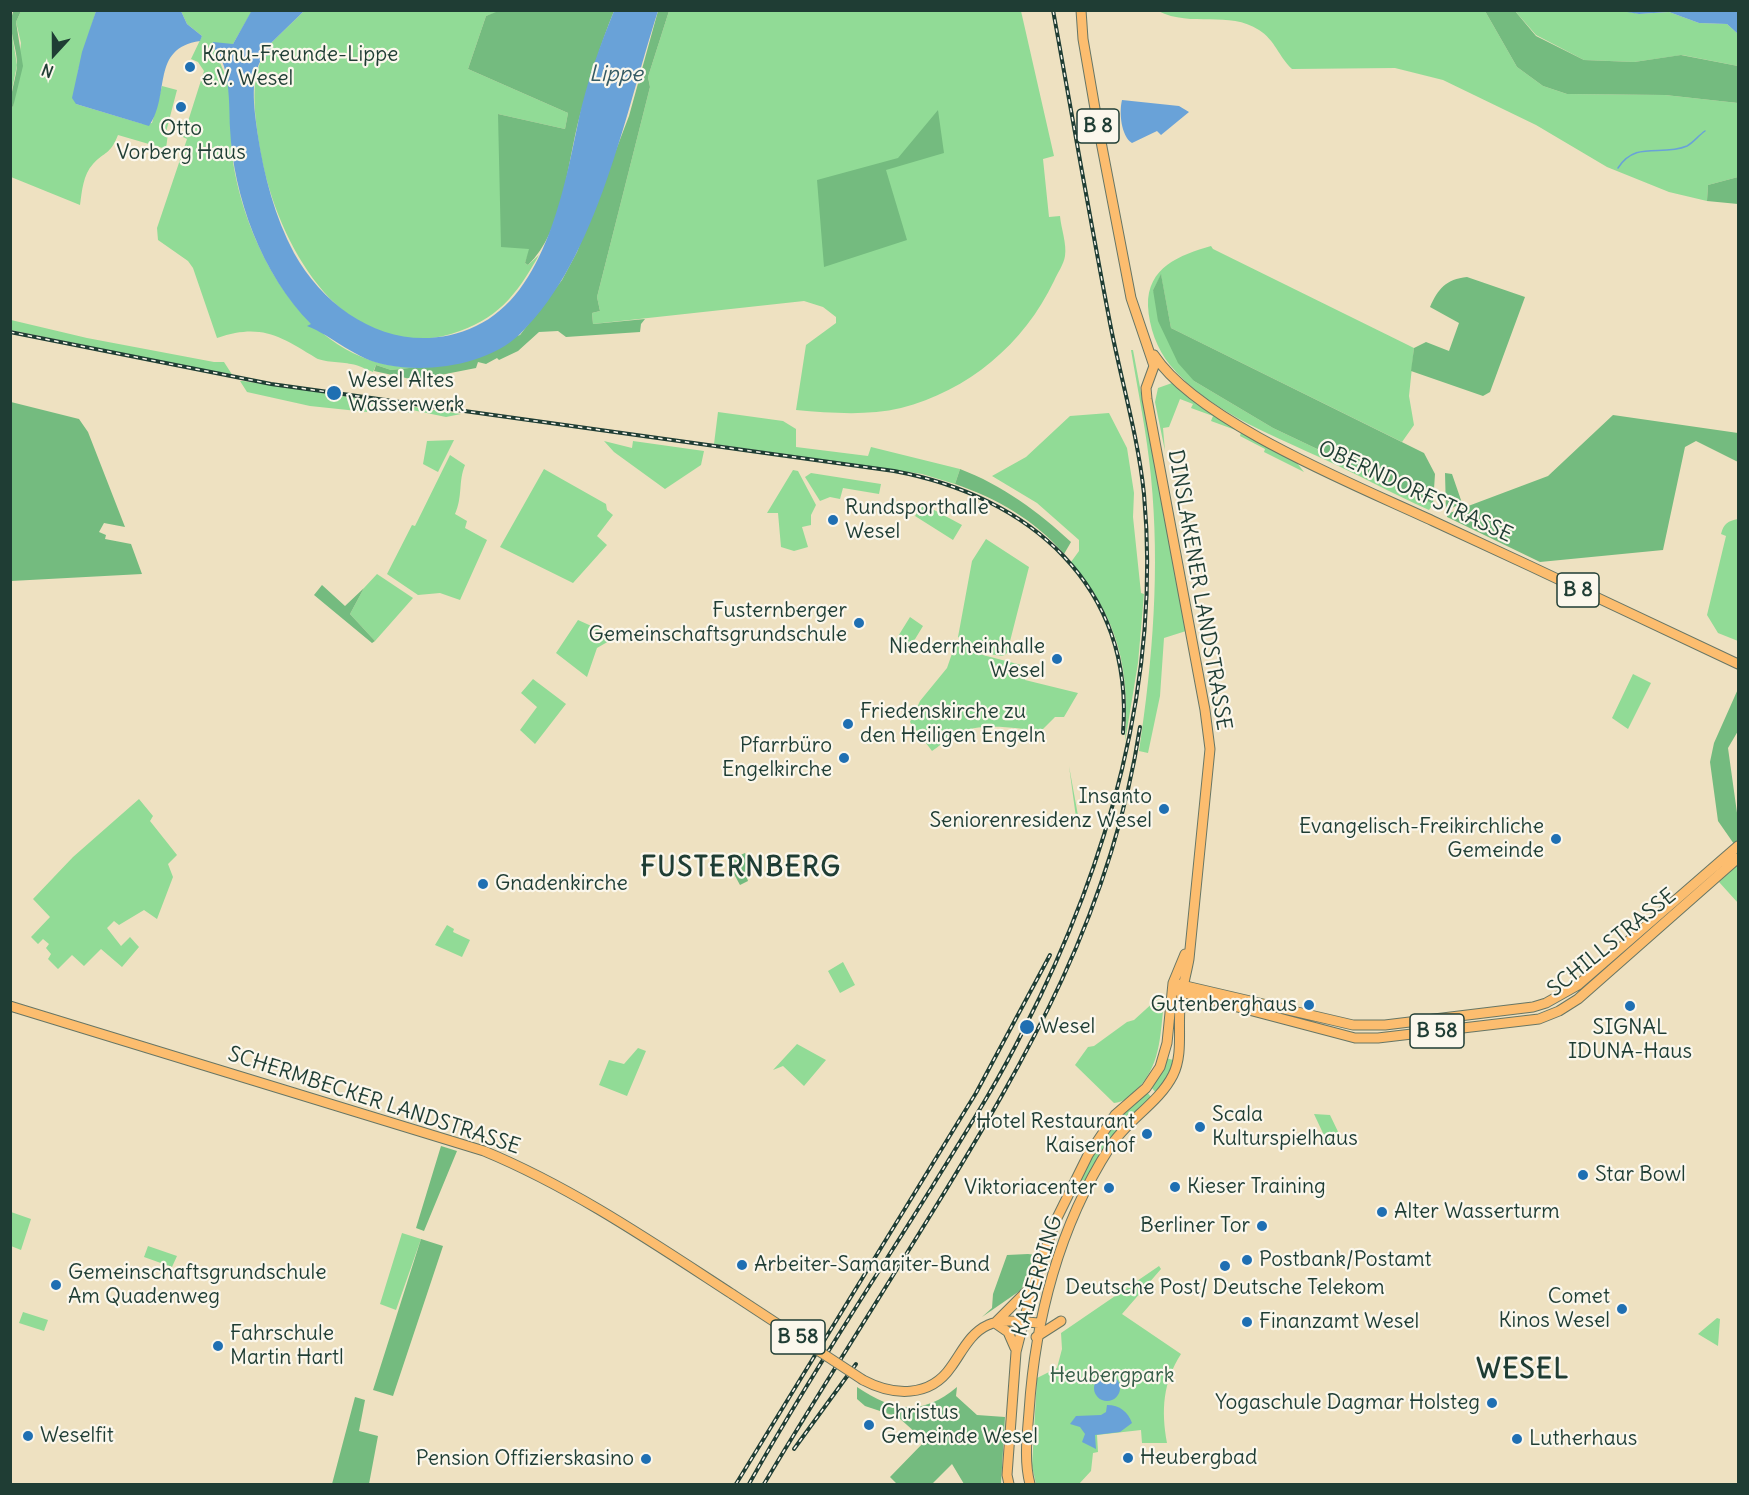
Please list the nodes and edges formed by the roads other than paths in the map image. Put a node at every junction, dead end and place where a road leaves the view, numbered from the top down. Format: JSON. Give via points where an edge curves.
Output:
{"nodes":[{"id":1,"x":1081,"y":10,"type":"edge"},
{"id":2,"x":1137,"y":320,"type":"junction"},
{"id":3,"x":1166,"y":372,"type":"junction"},
{"id":4,"x":1148,"y":385,"type":"junction"},
{"id":5,"x":1738,"y":664,"type":"edge"},
{"id":6,"x":1738,"y":846,"type":"edge"},
{"id":7,"x":1738,"y":858,"type":"edge"},
{"id":8,"x":1638,"y":933,"type":"junction"},
{"id":9,"x":1646,"y":942,"type":"junction"},
{"id":10,"x":1178,"y":987,"type":"junction"},
{"id":11,"x":10,"y":1006,"type":"edge"},
{"id":12,"x":1317,"y":1022,"type":"junction"},
{"id":13,"x":1115,"y":1115,"type":"junction"},
{"id":14,"x":1126,"y":1127,"type":"junction"},
{"id":15,"x":1032,"y":1285,"type":"junction"},
{"id":16,"x":1061,"y":1321,"type":"dead end"},
{"id":17,"x":1022,"y":1322,"type":"junction"},
{"id":18,"x":995,"y":1323,"type":"junction"},
{"id":19,"x":1039,"y":1323,"type":"junction"},
{"id":20,"x":1036,"y":1337,"type":"junction"},
{"id":21,"x":1016,"y":1352,"type":"junction"},
{"id":22,"x":1009,"y":1485,"type":"edge"},
{"id":23,"x":1030,"y":1485,"type":"edge"}],
"edges":[{"from":1,"to":2,"type":"main road","name":"DINSLAKENER LANDSTRASSE","number":"B 8","via":[[1083,39]]},
{"from":2,"to":3,"type":"main road","name":"OBERNDORFSTRASSE","number":"B 8","via":[[1143,338]]},
{"from":2,"to":4,"type":"main road","name":"DINSLAKENER LANDSTRASSE","via":[[1154,366]]},
{"from":3,"to":4,"type":"main road"},
{"from":3,"to":5,"type":"main road","name":"OBERNDORFSTRASSE","number":"B 8","via":[[1207,405],[1285,450]]},
{"from":4,"to":10,"type":"main road","name":"DINSLAKENER LANDSTRASSE","via":[[1147,399],[1210,749],[1188,946]]},
{"from":6,"to":8,"type":"main road","name":"SCHILLSTRASSE","number":"B 58"},
{"from":7,"to":9,"type":"main road","name":"SCHILLSTRASSE","number":"B 58"},
{"from":8,"to":9,"type":"main road"},
{"from":8,"to":12,"type":"main road","name":"SCHILLSTRASSE","number":"B 58","via":[[1578,985],[1533,1007],[1368,1026]]},
{"from":9,"to":12,"type":"main road","name":"SCHILLSTRASSE","number":"B 58","via":[[1578,999],[1539,1019],[1378,1038],[1355,1038]]},
{"from":10,"to":12,"type":"main road","number":"B 58"},
{"from":10,"to":13,"type":"main road","number":"B 58","via":[[1160,1067],[1146,1088]]},
{"from":10,"to":14,"type":"main road","name":"KAISERRING","via":[[1178,1059],[1173,1077]]},
{"from":11,"to":18,"type":"main road","name":"SCHERMBECKER LANDSTRASSE","number":"B 58","bridge":true,"via":[[484,1151],[523,1167],[605,1212],[863,1380],[895,1392],[926,1387],[950,1370],[974,1335]]},
{"from":13,"to":14,"type":"main road"},
{"from":13,"to":15,"type":"main road","name":"KAISERRING","number":"B 58","via":[[1074,1180]]},
{"from":14,"to":19,"type":"main road","name":"KAISERRING","via":[[1101,1162],[1074,1217]]},
{"from":15,"to":17,"type":"main road","number":"B 58"},
{"from":15,"to":18,"type":"main road","number":"B 58"},
{"from":16,"to":20,"type":"main road"},
{"from":17,"to":18,"type":"main road"},
{"from":17,"to":19,"type":"main road"},
{"from":17,"to":21,"type":"main road","name":"KAISERRING"},
{"from":18,"to":21,"type":"main road","via":[[1008,1332]]},
{"from":19,"to":20,"type":"main road","name":"KAISERRING"},
{"from":20,"to":23,"type":"main road","name":"KAISERRING","via":[[1026,1462]]},
{"from":21,"to":22,"type":"main road","name":"KAISERRING"}]}
